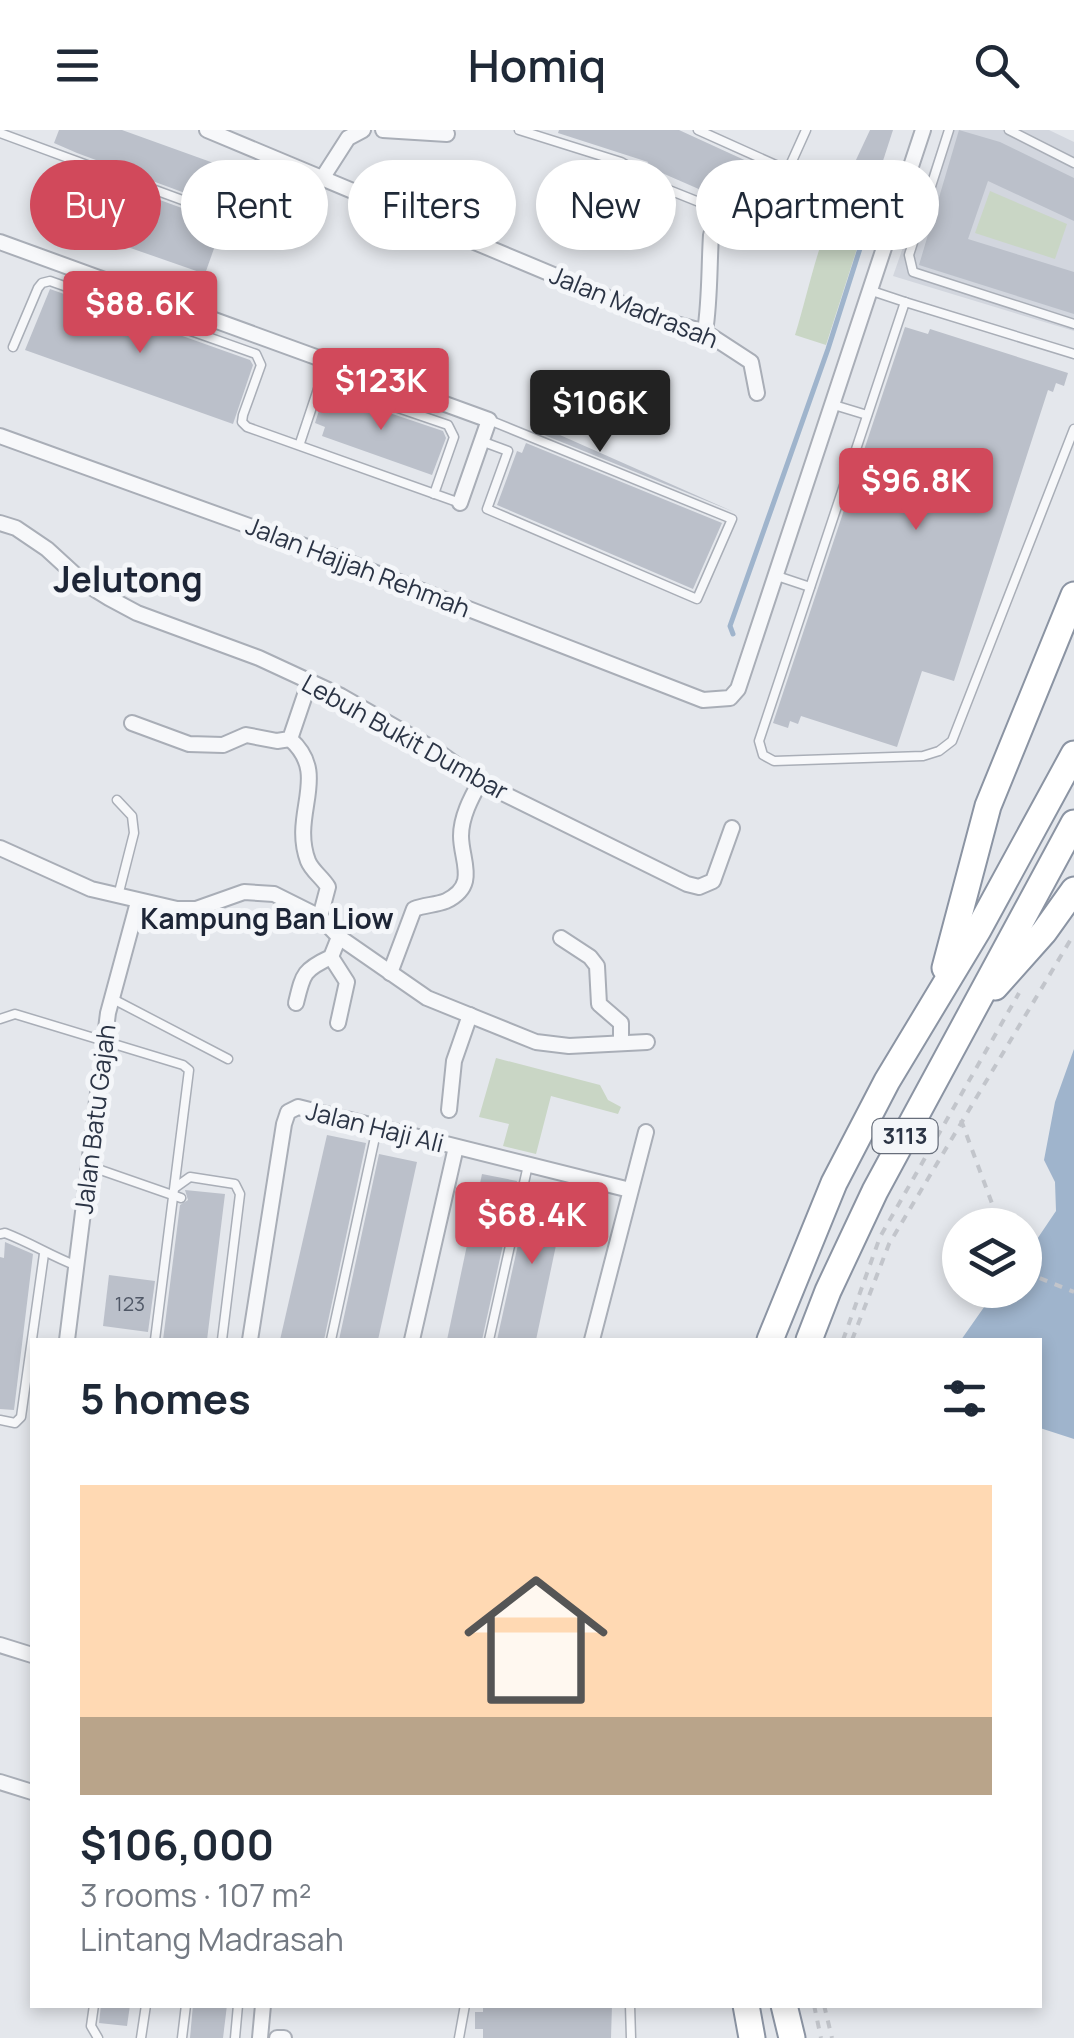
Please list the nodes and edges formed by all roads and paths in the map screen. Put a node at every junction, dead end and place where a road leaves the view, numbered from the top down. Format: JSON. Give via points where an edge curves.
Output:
{"nodes":[{"id":1,"x":207,"y":130,"type":"edge"},
{"id":2,"x":363,"y":130,"type":"edge"},
{"id":3,"x":383,"y":130,"type":"edge"},
{"id":4,"x":698,"y":130,"type":"edge"},
{"id":5,"x":806,"y":130,"type":"edge"},
{"id":6,"x":923,"y":130,"type":"edge"},
{"id":7,"x":950,"y":130,"type":"edge"},
{"id":8,"x":1009,"y":130,"type":"edge"},
{"id":9,"x":524,"y":131,"type":"edge"},
{"id":10,"x":0,"y":133,"type":"edge"},
{"id":11,"x":446,"y":134,"type":"dead end"},
{"id":12,"x":544,"y":134,"type":"edge"},
{"id":13,"x":281,"y":160,"type":"edge"},
{"id":14,"x":766,"y":160,"type":"edge"},
{"id":15,"x":792,"y":160,"type":"edge"},
{"id":16,"x":913,"y":160,"type":"edge"},
{"id":17,"x":939,"y":161,"type":"edge"},
{"id":18,"x":1074,"y":163,"type":"edge"},
{"id":19,"x":328,"y":169,"type":"edge"},
{"id":20,"x":328,"y":179,"type":"edge"},
{"id":21,"x":181,"y":200,"type":"edge"},
{"id":22,"x":696,"y":201,"type":"edge"},
{"id":23,"x":0,"y":242,"type":"edge"},
{"id":24,"x":711,"y":250,"type":"edge"},
{"id":25,"x":885,"y":250,"type":"edge"},
{"id":26,"x":911,"y":250,"type":"edge"},
{"id":27,"x":80,"y":271,"type":"junction"},
{"id":28,"x":101,"y":278,"type":"junction"},
{"id":29,"x":73,"y":290,"type":"junction"},
{"id":30,"x":872,"y":290,"type":"junction"},
{"id":31,"x":94,"y":297,"type":"junction"},
{"id":32,"x":905,"y":302,"type":"junction"},
{"id":33,"x":1074,"y":324,"type":"edge"},
{"id":34,"x":705,"y":332,"type":"junction"},
{"id":35,"x":13,"y":348,"type":"dead end"},
{"id":36,"x":1074,"y":354,"type":"edge"},
{"id":37,"x":757,"y":394,"type":"dead end"},
{"id":38,"x":834,"y":405,"type":"junction"},
{"id":39,"x":868,"y":415,"type":"junction"},
{"id":40,"x":489,"y":420,"type":"junction"},
{"id":41,"x":1074,"y":429,"type":"edge"},
{"id":42,"x":0,"y":436,"type":"edge"},
{"id":43,"x":481,"y":441,"type":"junction"},
{"id":44,"x":300,"y":443,"type":"junction"},
{"id":45,"x":434,"y":494,"type":"junction"},
{"id":46,"x":460,"y":503,"type":"joint"},
{"id":47,"x":0,"y":523,"type":"edge"},
{"id":48,"x":776,"y":576,"type":"junction"},
{"id":49,"x":810,"y":586,"type":"junction"},
{"id":50,"x":1074,"y":595,"type":"edge"},
{"id":51,"x":310,"y":683,"type":"junction"},
{"id":52,"x":132,"y":722,"type":"dead end"},
{"id":53,"x":290,"y":739,"type":"junction"},
{"id":54,"x":1074,"y":754,"type":"edge"},
{"id":55,"x":480,"y":782,"type":"junction"},
{"id":56,"x":117,"y":800,"type":"dead end"},
{"id":57,"x":1074,"y":823,"type":"edge"},
{"id":58,"x":732,"y":828,"type":"dead end"},
{"id":59,"x":0,"y":848,"type":"edge"},
{"id":60,"x":1074,"y":890,"type":"edge"},
{"id":61,"x":118,"y":896,"type":"junction"},
{"id":62,"x":138,"y":902,"type":"junction"},
{"id":63,"x":320,"y":917,"type":"junction"},
{"id":64,"x":1074,"y":934,"type":"edge"},
{"id":65,"x":339,"y":938,"type":"junction"},
{"id":66,"x":560,"y":938,"type":"dead end"},
{"id":67,"x":331,"y":957,"type":"junction"},
{"id":68,"x":390,"y":973,"type":"junction"},
{"id":69,"x":1023,"y":985,"type":"dead end"},
{"id":70,"x":938,"y":997,"type":"junction"},
{"id":71,"x":111,"y":998,"type":"junction"},
{"id":72,"x":296,"y":1003,"type":"dead end"},
{"id":73,"x":470,"y":1015,"type":"junction"},
{"id":74,"x":969,"y":1016,"type":"junction"},
{"id":75,"x":0,"y":1019,"type":"edge"},
{"id":76,"x":338,"y":1023,"type":"dead end"},
{"id":77,"x":104,"y":1041,"type":"junction"},
{"id":78,"x":621,"y":1042,"type":"junction"},
{"id":79,"x":647,"y":1042,"type":"dead end"},
{"id":80,"x":228,"y":1059,"type":"dead end"},
{"id":81,"x":449,"y":1110,"type":"dead end"},
{"id":82,"x":962,"y":1120,"type":"junction"},
{"id":83,"x":376,"y":1128,"type":"junction"},
{"id":84,"x":646,"y":1132,"type":"dead end"},
{"id":85,"x":456,"y":1147,"type":"junction"},
{"id":86,"x":528,"y":1165,"type":"junction"},
{"id":87,"x":89,"y":1166,"type":"junction"},
{"id":88,"x":630,"y":1190,"type":"junction"},
{"id":89,"x":177,"y":1193,"type":"junction"},
{"id":90,"x":994,"y":1208,"type":"edge"},
{"id":91,"x":0,"y":1234,"type":"edge"},
{"id":92,"x":44,"y":1254,"type":"junction"},
{"id":93,"x":77,"y":1266,"type":"junction"},
{"id":94,"x":1042,"y":1279,"type":"edge"},
{"id":95,"x":1074,"y":1292,"type":"edge"},
{"id":96,"x":32,"y":1338,"type":"edge"},
{"id":97,"x":67,"y":1338,"type":"edge"},
{"id":98,"x":155,"y":1338,"type":"edge"},
{"id":99,"x":222,"y":1338,"type":"edge"},
{"id":100,"x":250,"y":1338,"type":"edge"},
{"id":101,"x":331,"y":1338,"type":"edge"},
{"id":102,"x":412,"y":1338,"type":"edge"},
{"id":103,"x":489,"y":1338,"type":"edge"},
{"id":104,"x":593,"y":1338,"type":"edge"},
{"id":105,"x":771,"y":1338,"type":"edge"},
{"id":106,"x":810,"y":1338,"type":"edge"},
{"id":107,"x":844,"y":1338,"type":"edge"},
{"id":108,"x":853,"y":1338,"type":"edge"},
{"id":109,"x":30,"y":1353,"type":"edge"},
{"id":110,"x":0,"y":1420,"type":"edge"},
{"id":111,"x":0,"y":1644,"type":"edge"},
{"id":112,"x":30,"y":1654,"type":"edge"},
{"id":113,"x":0,"y":1782,"type":"edge"},
{"id":114,"x":30,"y":1791,"type":"edge"},
{"id":115,"x":94,"y":2008,"type":"edge"},
{"id":116,"x":146,"y":2008,"type":"edge"},
{"id":117,"x":186,"y":2008,"type":"edge"},
{"id":118,"x":238,"y":2008,"type":"edge"},
{"id":119,"x":263,"y":2008,"type":"edge"},
{"id":120,"x":465,"y":2008,"type":"edge"},
{"id":121,"x":630,"y":2008,"type":"edge"},
{"id":122,"x":747,"y":2008,"type":"edge"},
{"id":123,"x":785,"y":2008,"type":"edge"},
{"id":124,"x":815,"y":2008,"type":"edge"},
{"id":125,"x":825,"y":2008,"type":"edge"},
{"id":126,"x":98,"y":2038,"type":"edge"},
{"id":127,"x":141,"y":2038,"type":"edge"},
{"id":128,"x":182,"y":2038,"type":"edge"},
{"id":129,"x":235,"y":2038,"type":"edge"},
{"id":130,"x":260,"y":2038,"type":"edge"},
{"id":131,"x":460,"y":2038,"type":"edge"},
{"id":132,"x":631,"y":2038,"type":"edge"},
{"id":133,"x":752,"y":2038,"type":"edge"},
{"id":134,"x":792,"y":2038,"type":"edge"},
{"id":135,"x":822,"y":2038,"type":"edge"},
{"id":136,"x":832,"y":2038,"type":"edge"}],
"edges":[{"from":1,"to":13,"type":"street","name":"Jalan Madrasah"},
{"from":2,"to":19,"type":"street","via":[[348,138]]},
{"from":3,"to":11,"type":"street"},
{"from":4,"to":14,"type":"lane"},
{"from":5,"to":15,"type":"lane"},
{"from":6,"to":16,"type":"street"},
{"from":7,"to":17,"type":"lane"},
{"from":8,"to":18,"type":"lane"},
{"from":9,"to":12,"type":"lane"},
{"from":10,"to":21,"type":"lane"},
{"from":12,"to":22,"type":"lane","via":[[621,162]]},
{"from":20,"to":34,"type":"street","name":"Jalan Madrasah","via":[[661,320]]},
{"from":23,"to":27,"type":"street"},
{"from":24,"to":34,"type":"street"},
{"from":25,"to":30,"type":"street"},
{"from":26,"to":33,"type":"lane","via":[[913,272]]},
{"from":27,"to":28,"type":"street"},
{"from":27,"to":29,"type":"lane"},
{"from":28,"to":31,"type":"lane"},
{"from":28,"to":40,"type":"street"},
{"from":29,"to":31,"type":"lane"},
{"from":29,"to":35,"type":"lane","via":[[42,282]]},
{"from":30,"to":32,"type":"lane"},
{"from":30,"to":38,"type":"street"},
{"from":31,"to":44,"type":"lane","via":[[256,354],[261,365],[242,422]]},
{"from":32,"to":36,"type":"lane"},
{"from":32,"to":39,"type":"lane"},
{"from":34,"to":37,"type":"street","name":"Jalan Madrasah","via":[[751,362]]},
{"from":38,"to":39,"type":"lane"},
{"from":38,"to":48,"type":"street"},
{"from":39,"to":49,"type":"lane"},
{"from":40,"to":43,"type":"street"},
{"from":40,"to":43,"type":"lane","via":[[732,519],[697,599],[487,510],[508,451]]},
{"from":41,"to":49,"type":"lane","via":[[952,741],[939,751],[774,761],[762,756],[758,741]]},
{"from":42,"to":48,"type":"street","name":"Jalan Hajjah Rehmah","via":[[703,700],[730,698],[738,689]]},
{"from":43,"to":46,"type":"street"},
{"from":44,"to":45,"type":"lane"},
{"from":44,"to":45,"type":"lane","via":[[318,389],[328,384],[448,426],[454,437]]},
{"from":45,"to":46,"type":"lane"},
{"from":47,"to":51,"type":"street","name":"Lebuh Bukit Dumbar","via":[[137,613]]},
{"from":48,"to":49,"type":"lane"},
{"from":50,"to":70,"type":"highway","via":[[988,806]]},
{"from":51,"to":53,"type":"street"},
{"from":51,"to":55,"type":"street","name":"Lebuh Bukit Dumbar","via":[[437,751]]},
{"from":52,"to":53,"type":"street","via":[[189,744],[222,746],[246,735]]},
{"from":53,"to":63,"type":"street","via":[[312,771],[303,812],[308,860],[328,886]]},
{"from":54,"to":70,"type":"highway","number":"3113"},
{"from":55,"to":58,"type":"street","name":"Lebuh Bukit Dumbar","via":[[699,888],[714,880]]},
{"from":55,"to":68,"type":"street","via":[[461,836],[465,879],[448,900],[414,909]]},
{"from":56,"to":61,"type":"lane","via":[[132,816],[134,833]]},
{"from":57,"to":74,"type":"highway","number":"3113"},
{"from":59,"to":61,"type":"street"},
{"from":60,"to":74,"type":"highway"},
{"from":61,"to":62,"type":"street"},
{"from":62,"to":63,"type":"street","via":[[196,909],[259,891]]},
{"from":62,"to":71,"type":"street","name":"Jalan Batu Gajah"},
{"from":63,"to":65,"type":"street"},
{"from":64,"to":82,"type":"path"},
{"from":65,"to":67,"type":"street"},
{"from":65,"to":68,"type":"street"},
{"from":66,"to":78,"type":"street","via":[[597,966],[597,998],[621,1022]]},
{"from":67,"to":72,"type":"street","via":[[308,968]]},
{"from":67,"to":76,"type":"street","via":[[348,990]]},
{"from":68,"to":73,"type":"street"},
{"from":69,"to":107,"type":"path","via":[[880,1236]]},
{"from":70,"to":105,"type":"highway","number":"3113","via":[[834,1183]]},
{"from":71,"to":77,"type":"street","name":"Jalan Batu Gajah"},
{"from":71,"to":80,"type":"lane"},
{"from":73,"to":78,"type":"street","via":[[536,1042]]},
{"from":73,"to":81,"type":"street","via":[[454,1061]]},
{"from":74,"to":106,"type":"highway","number":"3113","via":[[875,1191]]},
{"from":75,"to":77,"type":"lane","via":[[14,1014]]},
{"from":77,"to":87,"type":"street","name":"Jalan Batu Gajah"},
{"from":77,"to":89,"type":"lane","via":[[189,1070]]},
{"from":78,"to":79,"type":"street"},
{"from":82,"to":90,"type":"path"},
{"from":82,"to":108,"type":"path","via":[[889,1244]]},
{"from":83,"to":85,"type":"street","name":"Jalan Haji Ali"},
{"from":83,"to":100,"type":"street","name":"Jalan Haji Ali","via":[[309,1108],[288,1112]]},
{"from":83,"to":101,"type":"lane"},
{"from":84,"to":88,"type":"street"},
{"from":85,"to":86,"type":"street","name":"Jalan Haji Ali"},
{"from":85,"to":102,"type":"street"},
{"from":86,"to":88,"type":"street","name":"Jalan Haji Ali"},
{"from":86,"to":103,"type":"lane"},
{"from":87,"to":89,"type":"lane"},
{"from":87,"to":93,"type":"street","name":"Jalan Batu Gajah"},
{"from":88,"to":104,"type":"street"},
{"from":89,"to":98,"type":"lane"},
{"from":89,"to":99,"type":"lane","via":[[190,1177],[235,1184],[240,1194]]},
{"from":91,"to":92,"type":"lane"},
{"from":92,"to":93,"type":"lane"},
{"from":92,"to":96,"type":"lane"},
{"from":93,"to":97,"type":"street","name":"Jalan Batu Gajah"},
{"from":94,"to":95,"type":"path"},
{"from":109,"to":110,"type":"lane","via":[[21,1417],[15,1423]]},
{"from":111,"to":112,"type":"street"},
{"from":113,"to":114,"type":"street"},
{"from":115,"to":126,"type":"lane","via":[[91,2026]]},
{"from":116,"to":127,"type":"lane"},
{"from":117,"to":128,"type":"lane"},
{"from":118,"to":129,"type":"lane"},
{"from":119,"to":130,"type":"street"},
{"from":120,"to":131,"type":"lane"},
{"from":121,"to":132,"type":"lane"},
{"from":122,"to":133,"type":"highway"},
{"from":123,"to":134,"type":"highway"},
{"from":124,"to":135,"type":"path"},
{"from":125,"to":136,"type":"path"}]}
